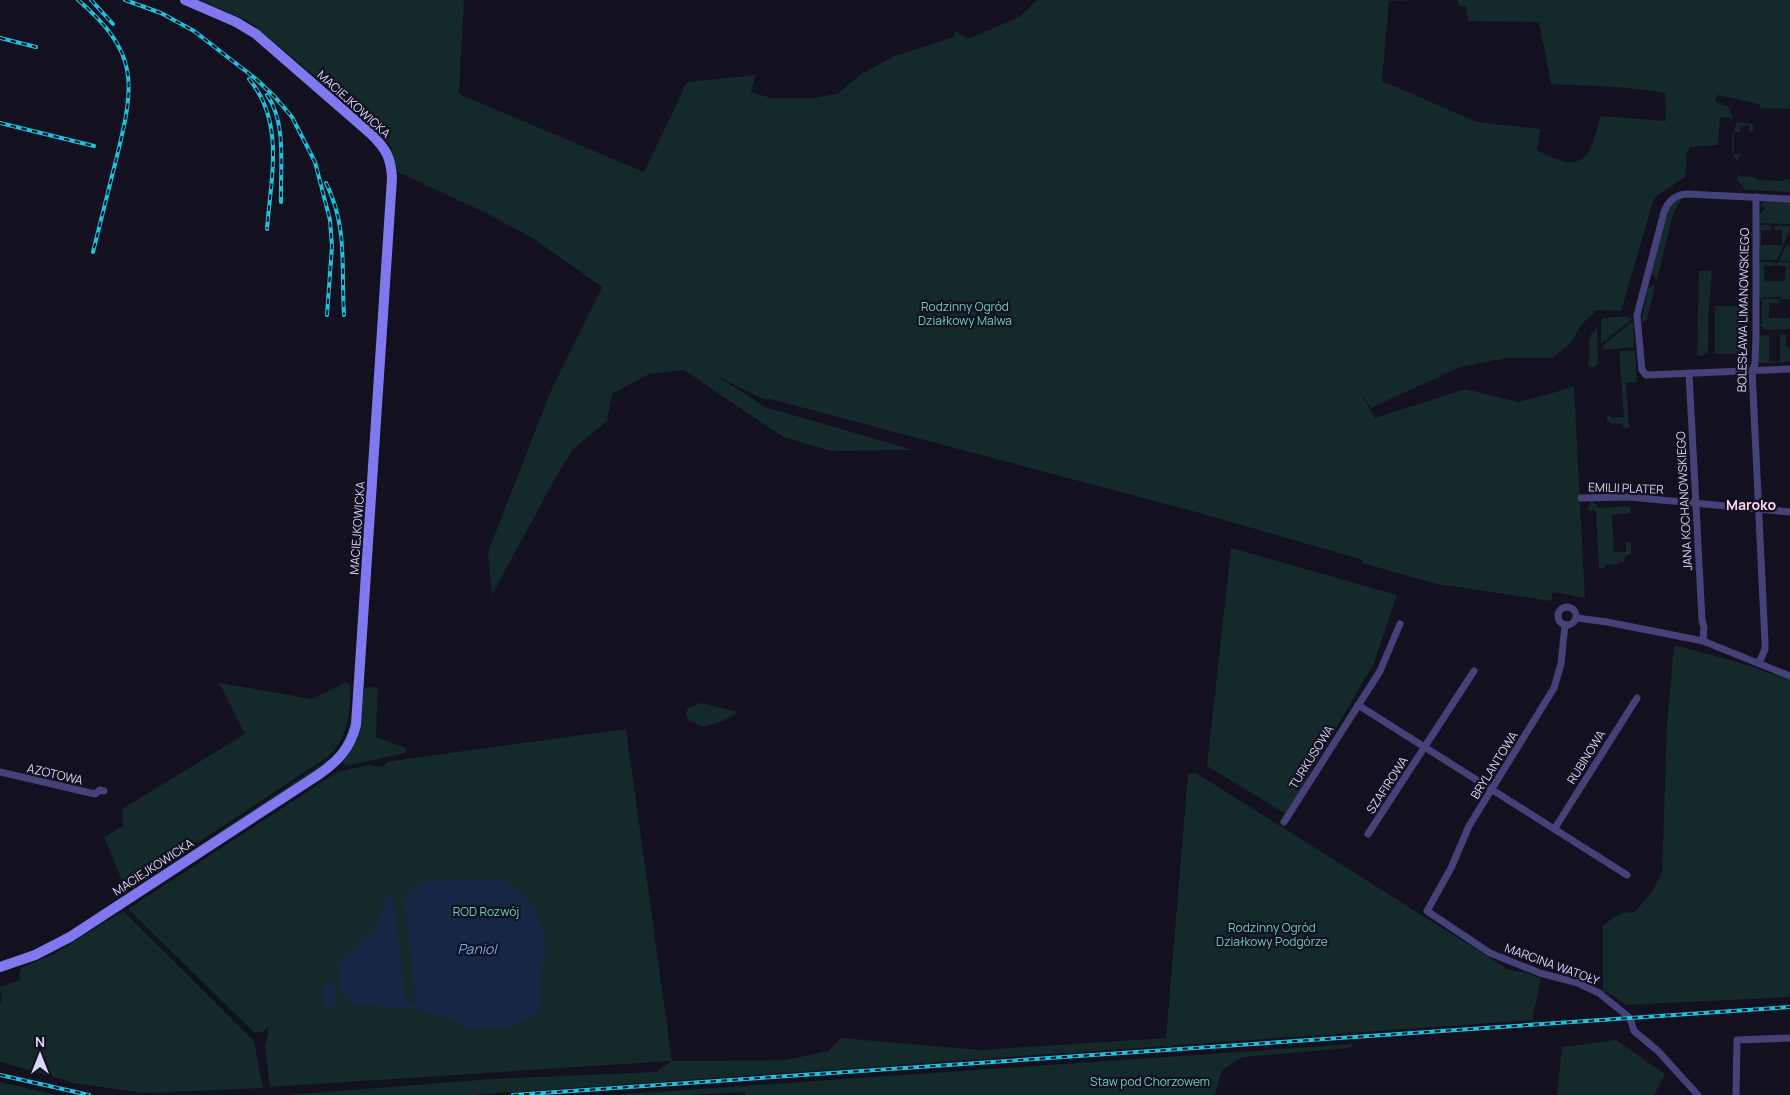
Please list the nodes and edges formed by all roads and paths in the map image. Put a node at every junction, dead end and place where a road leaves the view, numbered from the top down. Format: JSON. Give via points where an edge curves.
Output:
{"nodes":[{"id":1,"x":185,"y":0,"type":"edge"},
{"id":2,"x":1756,"y":197,"type":"junction"},
{"id":3,"x":1790,"y":199,"type":"edge"},
{"id":4,"x":1790,"y":369,"type":"edge"},
{"id":5,"x":1752,"y":370,"type":"junction"},
{"id":6,"x":1689,"y":373,"type":"junction"},
{"id":7,"x":1581,"y":498,"type":"dead end"},
{"id":8,"x":1696,"y":503,"type":"junction"},
{"id":9,"x":1759,"y":510,"type":"junction"},
{"id":10,"x":1790,"y":512,"type":"edge"},
{"id":11,"x":1576,"y":618,"type":"junction"},
{"id":12,"x":1400,"y":624,"type":"dead end"},
{"id":13,"x":1565,"y":625,"type":"junction"},
{"id":14,"x":1703,"y":642,"type":"junction"},
{"id":15,"x":1759,"y":663,"type":"junction"},
{"id":16,"x":1474,"y":671,"type":"dead end"},
{"id":17,"x":1790,"y":676,"type":"edge"},
{"id":18,"x":1637,"y":698,"type":"dead end"},
{"id":19,"x":1358,"y":705,"type":"junction"},
{"id":20,"x":1424,"y":747,"type":"junction"},
{"id":21,"x":0,"y":772,"type":"edge"},
{"id":22,"x":1492,"y":789,"type":"junction"},
{"id":23,"x":104,"y":791,"type":"dead end"},
{"id":24,"x":1284,"y":822,"type":"dead end"},
{"id":25,"x":1555,"y":828,"type":"junction"},
{"id":26,"x":1368,"y":834,"type":"dead end"},
{"id":27,"x":1627,"y":875,"type":"dead end"},
{"id":28,"x":1427,"y":911,"type":"joint"},
{"id":29,"x":0,"y":967,"type":"edge"},
{"id":30,"x":1790,"y":1038,"type":"edge"},
{"id":31,"x":1698,"y":1095,"type":"edge"},
{"id":32,"x":1736,"y":1095,"type":"edge"}],
"edges":[{"from":1,"to":29,"type":"street","name":"MACIEJKOWICKA","via":[[256,34],[371,134],[385,148],[391,162],[356,725],[342,756],[318,775],[75,934]]},
{"from":2,"to":3,"type":"street"},
{"from":2,"to":5,"type":"street","name":"BOLESŁAWA LIMANOWSKIEGO","via":[[1756,334]]},
{"from":2,"to":6,"type":"street","via":[[1680,195],[1666,206],[1637,315],[1642,370],[1646,375]]},
{"from":4,"to":5,"type":"street"},
{"from":5,"to":6,"type":"street"},
{"from":5,"to":9,"type":"street","name":"BOLESŁAWA LIMANOWSKIEGO"},
{"from":6,"to":8,"type":"street","name":"JANA KOCHANOWSKIEGO"},
{"from":7,"to":8,"type":"street","name":"EMILII PLATER","via":[[1629,497]]},
{"from":8,"to":9,"type":"street","name":"EMILII PLATER"},
{"from":8,"to":14,"type":"street","name":"JANA KOCHANOWSKIEGO"},
{"from":9,"to":10,"type":"street","name":"EMILII PLATER"},
{"from":9,"to":15,"type":"street","name":"BOLESŁAWA LIMANOWSKIEGO","via":[[1765,649]]},
{"from":11,"to":13,"type":"street","via":[[1572,624]]},
{"from":11,"to":13,"type":"street","via":[[1572,608],[1562,608],[1558,618]]},
{"from":11,"to":14,"type":"street"},
{"from":12,"to":19,"type":"street","name":"TURKUSOWA","via":[[1380,671]]},
{"from":13,"to":22,"type":"street","name":"BRYLANTOWA","via":[[1561,664],[1554,688]]},
{"from":14,"to":15,"type":"street"},
{"from":15,"to":17,"type":"street"},
{"from":16,"to":20,"type":"street","name":"SZAFIROWA"},
{"from":18,"to":25,"type":"street","name":"RUBINOWA"},
{"from":19,"to":20,"type":"street"},
{"from":19,"to":24,"type":"street","name":"TURKUSOWA"},
{"from":20,"to":22,"type":"street"},
{"from":20,"to":26,"type":"street","name":"SZAFIROWA"},
{"from":21,"to":23,"type":"street","name":"AZOTOWA","via":[[95,794]]},
{"from":22,"to":25,"type":"street"},
{"from":22,"to":28,"type":"street","name":"BRYLANTOWA","via":[[1463,838],[1451,868]]},
{"from":25,"to":27,"type":"street"},
{"from":28,"to":31,"type":"street","name":"MARCINA WATOŁY","via":[[1490,952],[1599,993],[1630,1018],[1634,1031],[1658,1051]]},
{"from":30,"to":32,"type":"street","via":[[1737,1040]]}]}
